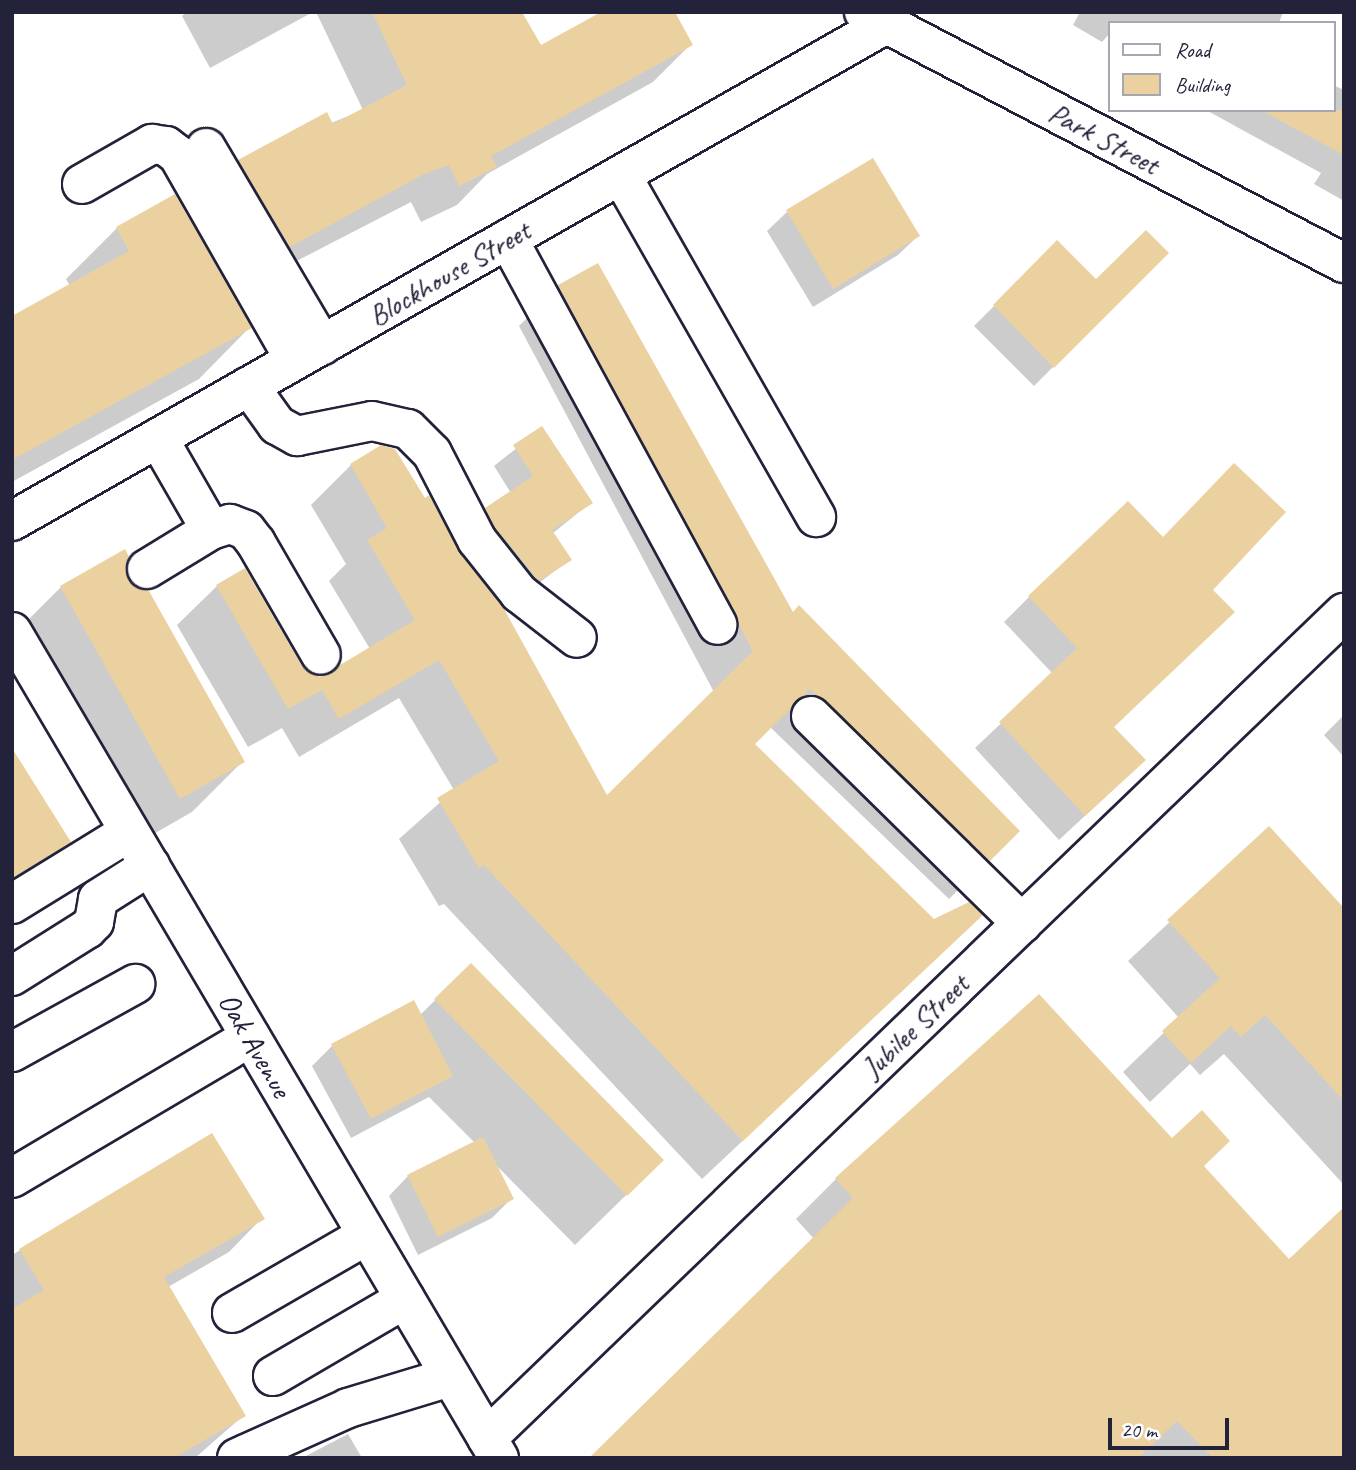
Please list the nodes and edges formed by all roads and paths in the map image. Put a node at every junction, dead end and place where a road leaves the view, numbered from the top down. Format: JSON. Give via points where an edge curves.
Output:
{"nodes":[{"id":1,"x":875,"y":18,"type":"edge"},
{"id":2,"x":206,"y":148,"type":"dead end"},
{"id":3,"x":621,"y":175,"type":"junction"},
{"id":4,"x":82,"y":184,"type":"dead end"},
{"id":5,"x":508,"y":239,"type":"junction"},
{"id":6,"x":1344,"y":263,"type":"edge"},
{"id":7,"x":308,"y":353,"type":"junction"},
{"id":8,"x":249,"y":386,"type":"junction"},
{"id":9,"x":158,"y":438,"type":"junction"},
{"id":10,"x":816,"y":517,"type":"dead end"},
{"id":11,"x":12,"y":521,"type":"edge"},
{"id":12,"x":211,"y":530,"type":"junction"},
{"id":13,"x":147,"y":569,"type":"dead end"},
{"id":14,"x":1344,"y":613,"type":"edge"},
{"id":15,"x":718,"y":625,"type":"dead end"},
{"id":16,"x":12,"y":632,"type":"edge"},
{"id":17,"x":577,"y":638,"type":"dead end"},
{"id":18,"x":321,"y":655,"type":"dead end"},
{"id":19,"x":811,"y":716,"type":"dead end"},
{"id":20,"x":130,"y":832,"type":"junction"},
{"id":21,"x":150,"y":866,"type":"junction"},
{"id":22,"x":12,"y":904,"type":"edge"},
{"id":23,"x":1022,"y":923,"type":"junction"},
{"id":24,"x":12,"y":976,"type":"edge"},
{"id":25,"x":135,"y":984,"type":"dead end"},
{"id":26,"x":250,"y":1037,"type":"junction"},
{"id":27,"x":12,"y":1052,"type":"edge"},
{"id":28,"x":12,"y":1178,"type":"edge"},
{"id":29,"x":367,"y":1235,"type":"junction"},
{"id":30,"x":405,"y":1299,"type":"junction"},
{"id":31,"x":232,"y":1313,"type":"dead end"},
{"id":32,"x":273,"y":1376,"type":"dead end"},
{"id":33,"x":450,"y":1377,"type":"junction"},
{"id":34,"x":493,"y":1448,"type":"edge"},
{"id":35,"x":237,"y":1458,"type":"edge"}],
"edges":[{"from":1,"to":3,"type":"street","name":"Blockhouse Street"},
{"from":1,"to":6,"type":"street","name":"Park Street"},
{"from":2,"to":7,"type":"street"},
{"from":3,"to":5,"type":"street","name":"Blockhouse Street"},
{"from":3,"to":10,"type":"street"},
{"from":4,"to":7,"type":"street","via":[[152,144],[166,146],[178,156]]},
{"from":5,"to":7,"type":"street","name":"Blockhouse Street"},
{"from":5,"to":15,"type":"street"},
{"from":7,"to":8,"type":"street","name":"Blockhouse Street"},
{"from":8,"to":9,"type":"street","name":"Blockhouse Street"},
{"from":8,"to":17,"type":"street","via":[[277,425],[297,436],[372,421],[408,429],[432,453],[477,540],[511,582]]},
{"from":9,"to":11,"type":"street","name":"Blockhouse Street"},
{"from":9,"to":12,"type":"street"},
{"from":12,"to":13,"type":"street"},
{"from":12,"to":18,"type":"street","via":[[230,524],[246,530]]},
{"from":14,"to":23,"type":"street","name":"Jubilee Street"},
{"from":16,"to":20,"type":"street","name":"Oak Avenue"},
{"from":19,"to":23,"type":"street"},
{"from":20,"to":21,"type":"street","name":"Oak Avenue"},
{"from":20,"to":22,"type":"street"},
{"from":21,"to":24,"type":"street","via":[[98,899],[94,922],[87,929]]},
{"from":21,"to":26,"type":"street","name":"Oak Avenue"},
{"from":23,"to":34,"type":"street","name":"Jubilee Street"},
{"from":25,"to":27,"type":"street"},
{"from":26,"to":28,"type":"street"},
{"from":26,"to":29,"type":"street","name":"Oak Avenue"},
{"from":29,"to":30,"type":"street","name":"Oak Avenue"},
{"from":29,"to":31,"type":"street"},
{"from":30,"to":32,"type":"street"},
{"from":30,"to":33,"type":"street","name":"Oak Avenue"},
{"from":33,"to":34,"type":"street","name":"Oak Avenue"},
{"from":33,"to":35,"type":"street","via":[[348,1408]]}]}
